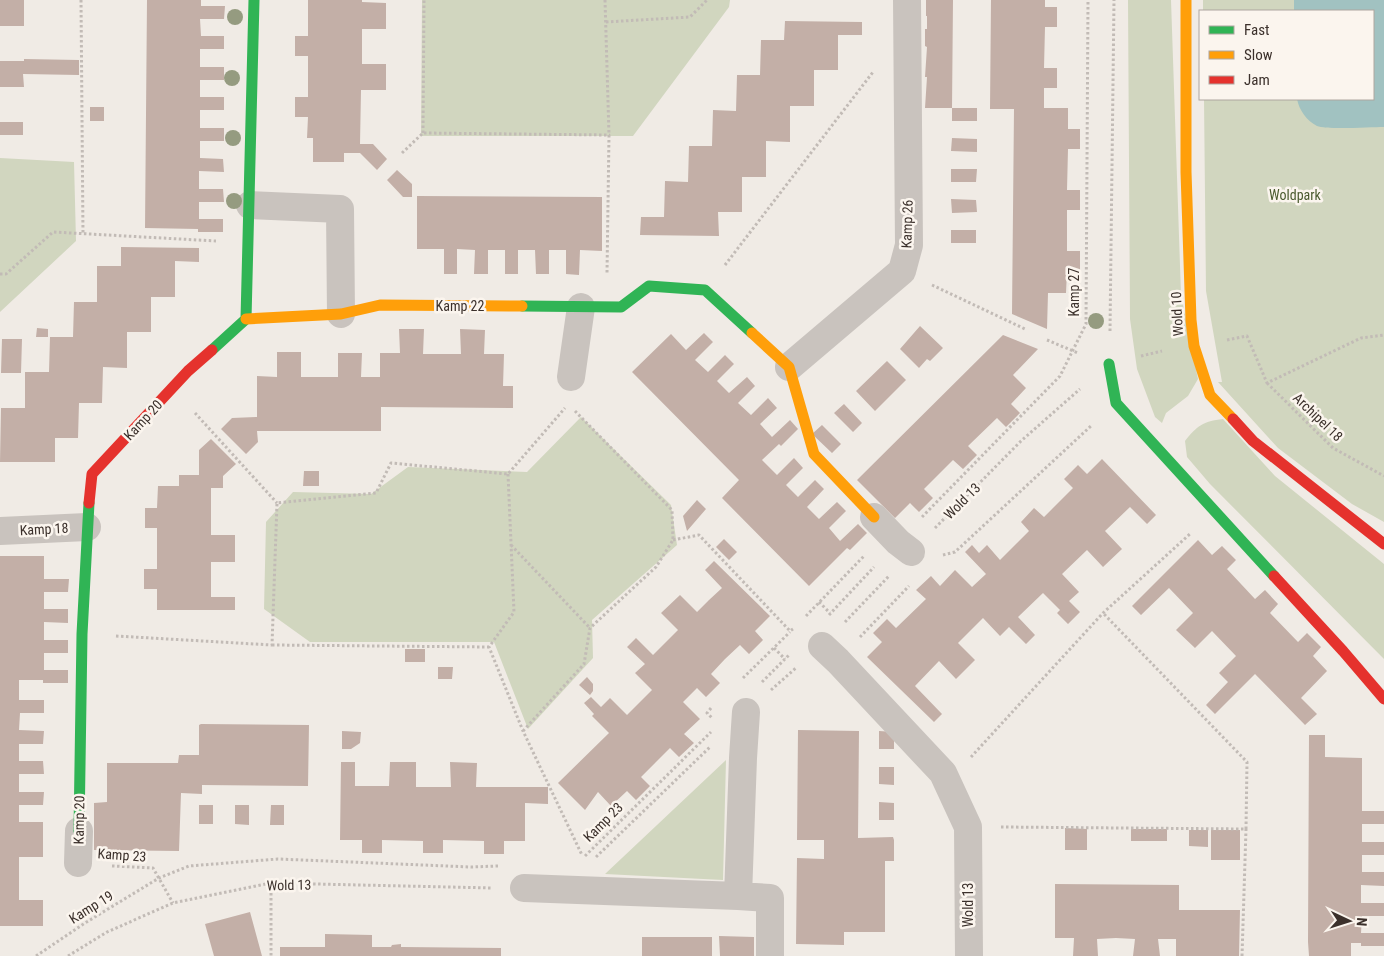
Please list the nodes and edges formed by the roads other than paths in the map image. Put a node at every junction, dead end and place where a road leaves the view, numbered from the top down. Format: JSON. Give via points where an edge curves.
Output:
{"nodes":[{"id":1,"x":254,"y":0,"type":"edge"},
{"id":2,"x":907,"y":0,"type":"edge"},
{"id":3,"x":1186,"y":0,"type":"edge"},
{"id":4,"x":250,"y":205,"type":"junction"},
{"id":5,"x":594,"y":307,"type":"junction"},
{"id":6,"x":341,"y":314,"type":"junction"},
{"id":7,"x":246,"y":319,"type":"junction"},
{"id":8,"x":1109,"y":364,"type":"road end"},
{"id":9,"x":790,"y":367,"type":"junction"},
{"id":10,"x":571,"y":377,"type":"dead end"},
{"id":11,"x":87,"y":527,"type":"junction"},
{"id":12,"x":0,"y":530,"type":"edge"},
{"id":13,"x":892,"y":536,"type":"road end"},
{"id":14,"x":1384,"y":544,"type":"edge"},
{"id":15,"x":828,"y":642,"type":"road end"},
{"id":16,"x":1384,"y":699,"type":"edge"},
{"id":17,"x":746,"y":712,"type":"road end"},
{"id":18,"x":79,"y":831,"type":"joint"},
{"id":19,"x":78,"y":863,"type":"road end"},
{"id":20,"x":524,"y":888,"type":"road end"},
{"id":21,"x":738,"y":896,"type":"junction"},
{"id":22,"x":770,"y":956,"type":"edge"},
{"id":23,"x":969,"y":956,"type":"edge"}],
"edges":[{"from":1,"to":4,"type":"street"},
{"from":2,"to":9,"type":"street","name":"Kamp 26","via":[[909,245],[902,271]]},
{"from":3,"to":14,"type":"street","name":"Wold 10","via":[[1186,172],[1191,320],[1194,346],[1210,395],[1253,441]]},
{"from":4,"to":6,"type":"street","via":[[340,209]]},
{"from":4,"to":7,"type":"street"},
{"from":5,"to":6,"type":"street","name":"Kamp 22","via":[[380,305]]},
{"from":5,"to":9,"type":"street","name":"Kamp 22","via":[[621,307],[649,286],[705,290]]},
{"from":5,"to":10,"type":"street"},
{"from":6,"to":7,"type":"street","name":"Kamp 22"},
{"from":7,"to":11,"type":"street","name":"Kamp 20","via":[[188,371],[92,474]]},
{"from":8,"to":16,"type":"street","via":[[1116,403]]},
{"from":9,"to":13,"type":"street","via":[[814,454]]},
{"from":11,"to":12,"type":"street","name":"Kamp 18"},
{"from":11,"to":18,"type":"street","name":"Kamp 20"},
{"from":15,"to":23,"type":"street","name":"Wold 13","via":[[942,774],[968,827]]},
{"from":17,"to":21,"type":"street"},
{"from":18,"to":19,"type":"street","name":"Kamp 20"},
{"from":20,"to":21,"type":"street"},
{"from":21,"to":22,"type":"street","via":[[770,898]]}]}
